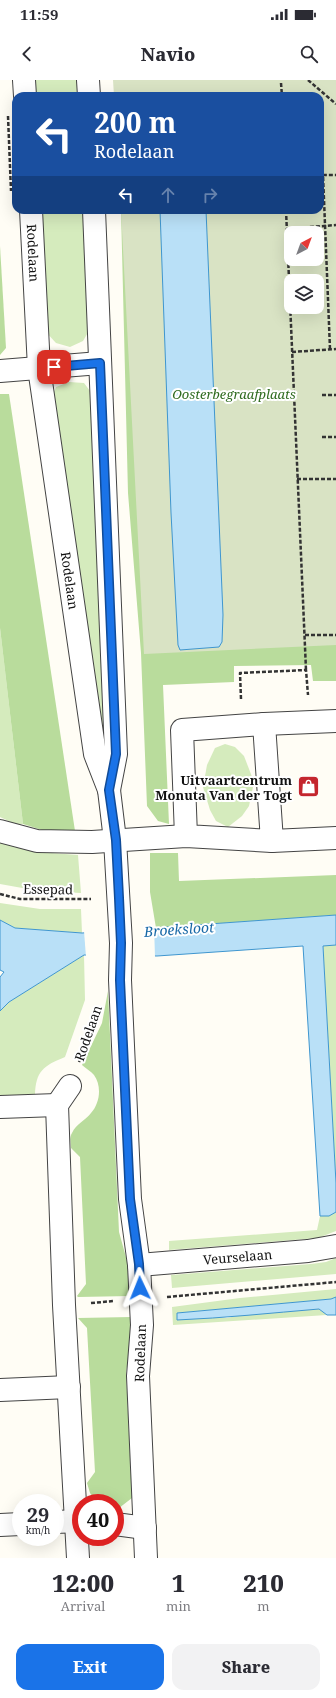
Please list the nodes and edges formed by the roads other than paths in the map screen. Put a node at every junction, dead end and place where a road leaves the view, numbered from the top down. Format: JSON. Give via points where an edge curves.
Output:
{"nodes":[{"id":1,"x":24,"y":80,"type":"edge"},
{"id":2,"x":88,"y":80,"type":"edge"},
{"id":3,"x":25,"y":92,"type":"edge"},
{"id":4,"x":89,"y":92,"type":"edge"},
{"id":5,"x":31,"y":214,"type":"edge"},
{"id":6,"x":94,"y":214,"type":"edge"},
{"id":7,"x":100,"y":363,"type":"junction"},
{"id":8,"x":39,"y":368,"type":"junction"},
{"id":9,"x":0,"y":371,"type":"edge"},
{"id":10,"x":336,"y":721,"type":"edge"},
{"id":11,"x":264,"y":724,"type":"junction"},
{"id":12,"x":109,"y":790,"type":"junction"},
{"id":13,"x":0,"y":830,"type":"edge"},
{"id":14,"x":186,"y":836,"type":"junction"},
{"id":15,"x":336,"y":838,"type":"edge"},
{"id":16,"x":116,"y":840,"type":"junction"},
{"id":17,"x":272,"y":841,"type":"junction"},
{"id":18,"x":70,"y":1086,"type":"road end"},
{"id":19,"x":57,"y":1105,"type":"junction"},
{"id":20,"x":0,"y":1107,"type":"edge"},
{"id":21,"x":336,"y":1246,"type":"edge"},
{"id":22,"x":139,"y":1264,"type":"junction"},
{"id":23,"x":69,"y":1387,"type":"junction"},
{"id":24,"x":0,"y":1390,"type":"edge"},
{"id":25,"x":77,"y":1494,"type":"edge"},
{"id":26,"x":12,"y":1524,"type":"edge"},
{"id":27,"x":0,"y":1525,"type":"edge"},
{"id":28,"x":124,"y":1525,"type":"edge"},
{"id":29,"x":145,"y":1528,"type":"junction"},
{"id":30,"x":78,"y":1546,"type":"edge"},
{"id":31,"x":78,"y":1558,"type":"edge"},
{"id":32,"x":146,"y":1558,"type":"edge"}],
"edges":[{"from":1,"to":3,"type":"street"},
{"from":2,"to":4,"type":"street"},
{"from":5,"to":8,"type":"street","name":"Rodelaan"},
{"from":6,"to":7,"type":"street","name":"Rodelaan"},
{"from":7,"to":8,"type":"street"},
{"from":7,"to":12,"type":"street","name":"Rodelaan","via":[[116,754]]},
{"from":8,"to":9,"type":"street"},
{"from":8,"to":12,"type":"street","name":"Rodelaan","via":[[95,754]]},
{"from":10,"to":11,"type":"street"},
{"from":11,"to":14,"type":"street","via":[[182,730]]},
{"from":11,"to":17,"type":"street"},
{"from":12,"to":16,"type":"street","name":"Rodelaan"},
{"from":13,"to":16,"type":"street","via":[[36,841]]},
{"from":14,"to":16,"type":"street"},
{"from":14,"to":17,"type":"street"},
{"from":15,"to":17,"type":"street"},
{"from":16,"to":22,"type":"street","name":"Rodelaan","via":[[130,1199]]},
{"from":18,"to":19,"type":"street"},
{"from":19,"to":20,"type":"street"},
{"from":19,"to":23,"type":"street"},
{"from":21,"to":22,"type":"street","name":"Veurselaan","via":[[308,1251]]},
{"from":22,"to":29,"type":"street","name":"Rodelaan","via":[[142,1325],[138,1376]]},
{"from":23,"to":24,"type":"street"},
{"from":23,"to":25,"type":"street"},
{"from":26,"to":27,"type":"street"},
{"from":28,"to":29,"type":"street"},
{"from":29,"to":32,"type":"street","name":"Rodelaan"},
{"from":30,"to":31,"type":"street"}]}
